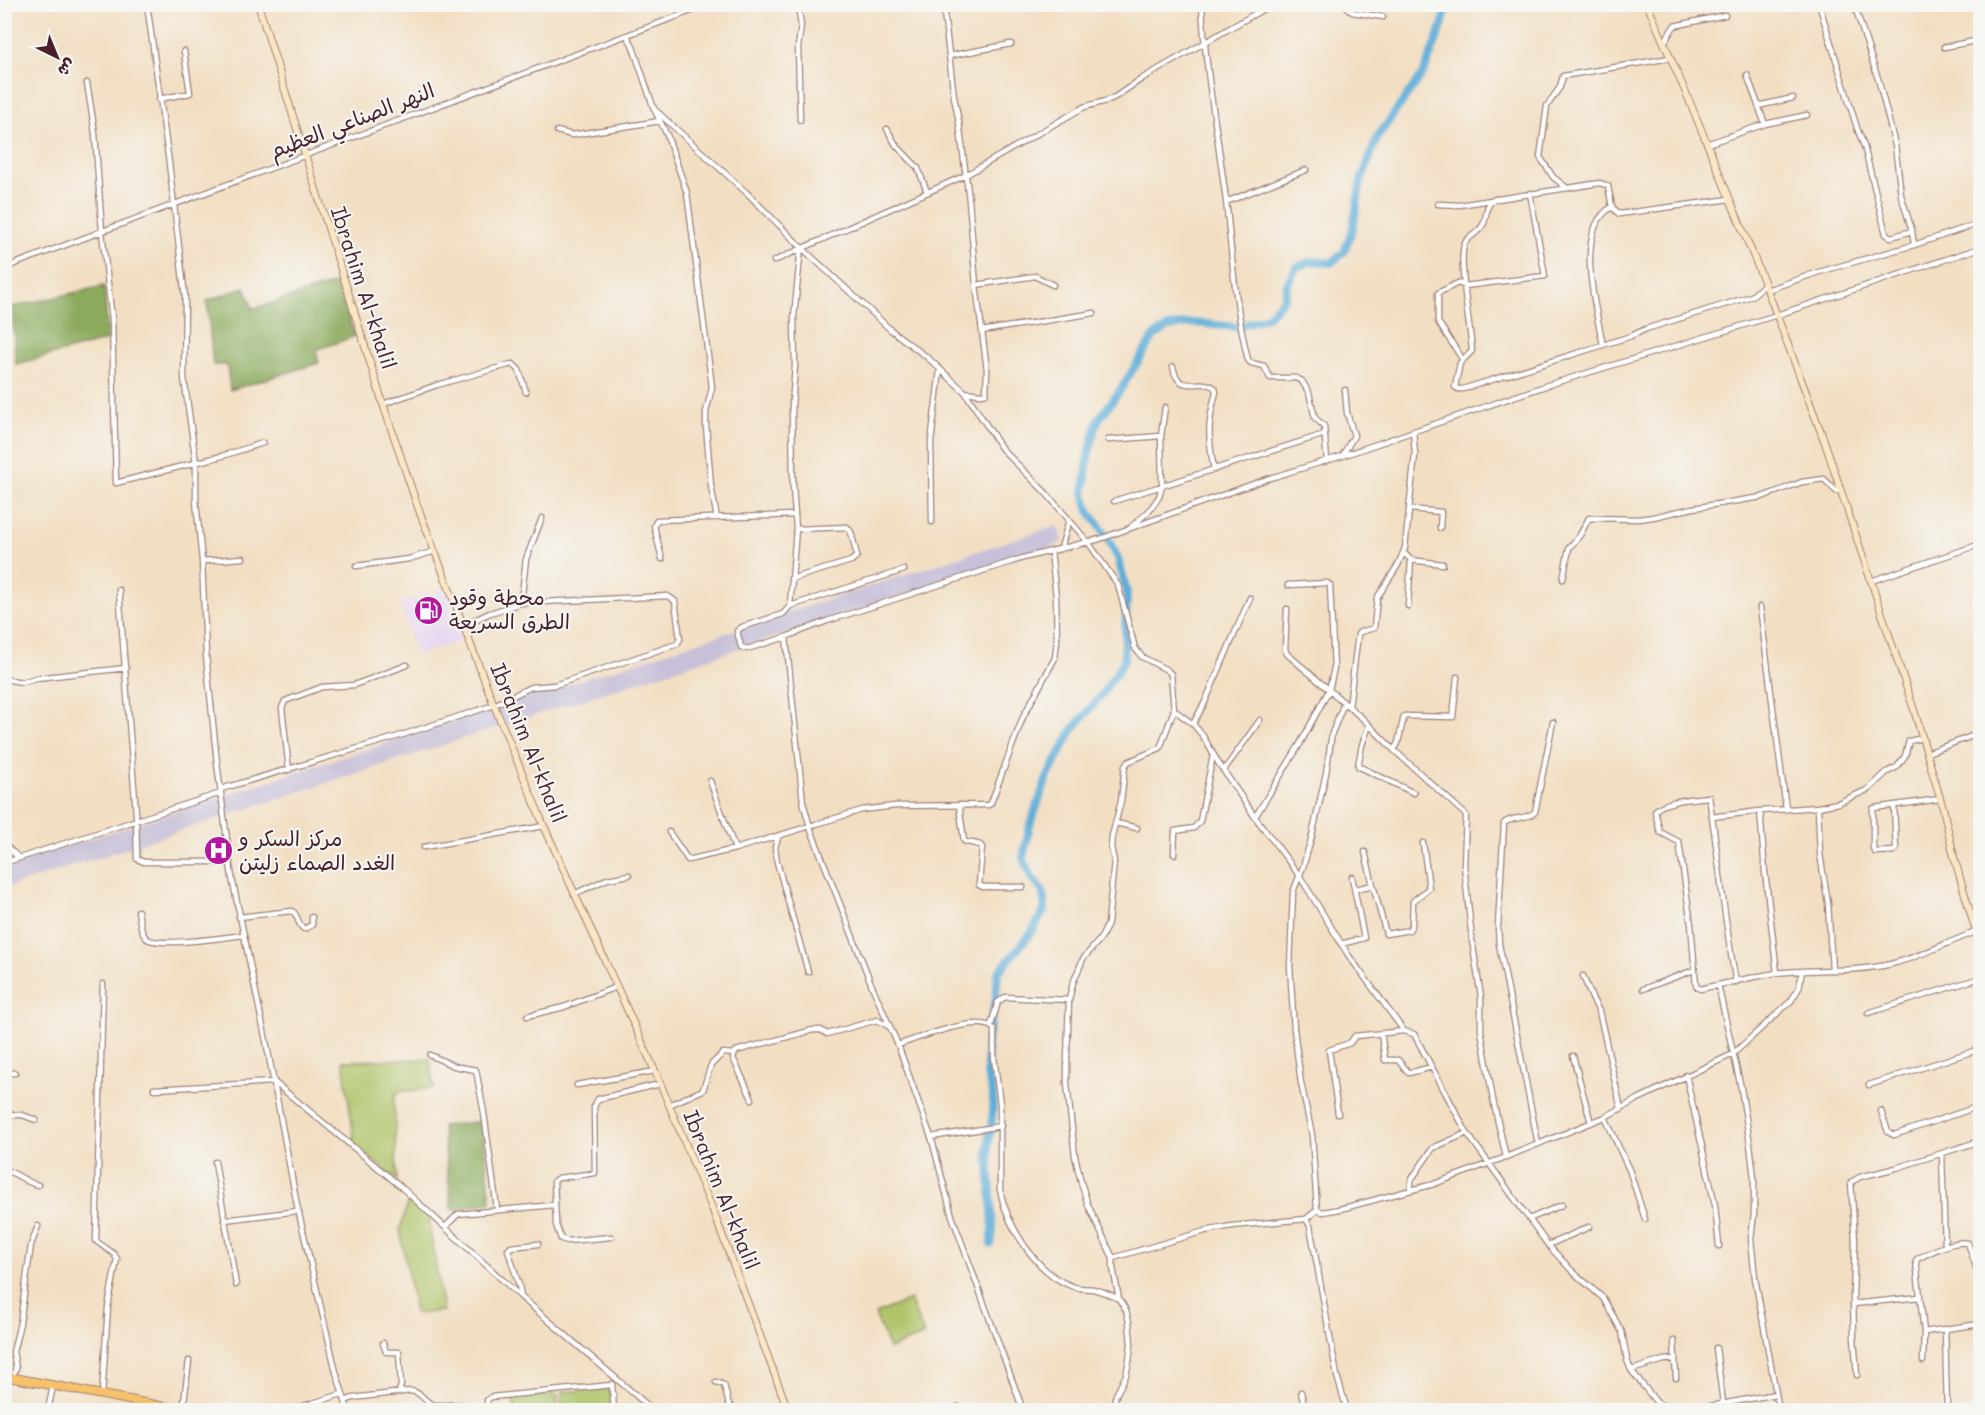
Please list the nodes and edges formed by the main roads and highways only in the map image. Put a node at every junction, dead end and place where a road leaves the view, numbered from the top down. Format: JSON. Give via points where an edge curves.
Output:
{"nodes":[{"id":1,"x":8,"y":1377,"type":"edge"},
{"id":2,"x":141,"y":1406,"type":"edge"},
{"id":3,"x":182,"y":1410,"type":"edge"}],
"edges":[{"from":1,"to":2,"type":"highway"},
{"from":2,"to":3,"type":"highway"}]}
